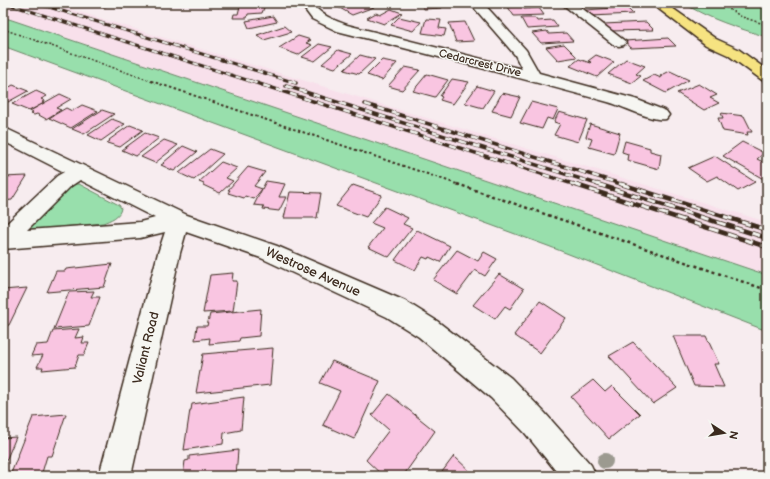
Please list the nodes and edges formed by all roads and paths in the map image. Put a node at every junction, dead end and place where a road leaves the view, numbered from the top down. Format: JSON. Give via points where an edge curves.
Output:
{"nodes":[{"id":1,"x":306,"y":3,"type":"edge"},
{"id":2,"x":476,"y":3,"type":"edge"},
{"id":3,"x":567,"y":3,"type":"edge"},
{"id":4,"x":657,"y":3,"type":"edge"},
{"id":5,"x":719,"y":3,"type":"edge"},
{"id":6,"x":767,"y":25,"type":"edge"},
{"id":7,"x":3,"y":29,"type":"edge"},
{"id":8,"x":619,"y":42,"type":"dead end"},
{"id":9,"x":711,"y":42,"type":"junction"},
{"id":10,"x":533,"y":76,"type":"junction"},
{"id":11,"x":767,"y":77,"type":"edge"},
{"id":12,"x":767,"y":88,"type":"edge"},
{"id":13,"x":660,"y":115,"type":"dead end"},
{"id":14,"x":3,"y":134,"type":"edge"},
{"id":15,"x":78,"y":172,"type":"junction"},
{"id":16,"x":179,"y":221,"type":"junction"},
{"id":17,"x":3,"y":240,"type":"edge"},
{"id":18,"x":767,"y":290,"type":"edge"},
{"id":19,"x":115,"y":476,"type":"edge"},
{"id":20,"x":580,"y":476,"type":"edge"}],
"edges":[{"from":1,"to":10,"type":"street","name":"Cedarcrest Drive","via":[[319,17],[342,28]]},
{"from":2,"to":10,"type":"street","via":[[521,53]]},
{"from":3,"to":8,"type":"street"},
{"from":4,"to":9,"type":"main road"},
{"from":5,"to":6,"type":"path","via":[[746,19]]},
{"from":7,"to":18,"type":"path"},
{"from":9,"to":11,"type":"main road","via":[[733,52]]},
{"from":9,"to":12,"type":"main road","via":[[720,53]]},
{"from":10,"to":13,"type":"street","name":"Cedarcrest Drive","via":[[629,103]]},
{"from":14,"to":15,"type":"street","name":"Westrose Avenue"},
{"from":15,"to":16,"type":"street","name":"Westrose Avenue"},
{"from":15,"to":17,"type":"street","via":[[64,181]]},
{"from":16,"to":17,"type":"street","via":[[140,230]]},
{"from":16,"to":19,"type":"street","name":"Valiant Road"},
{"from":16,"to":20,"type":"street","name":"Westrose Avenue","via":[[269,252],[396,309],[428,329],[501,388]]}]}
